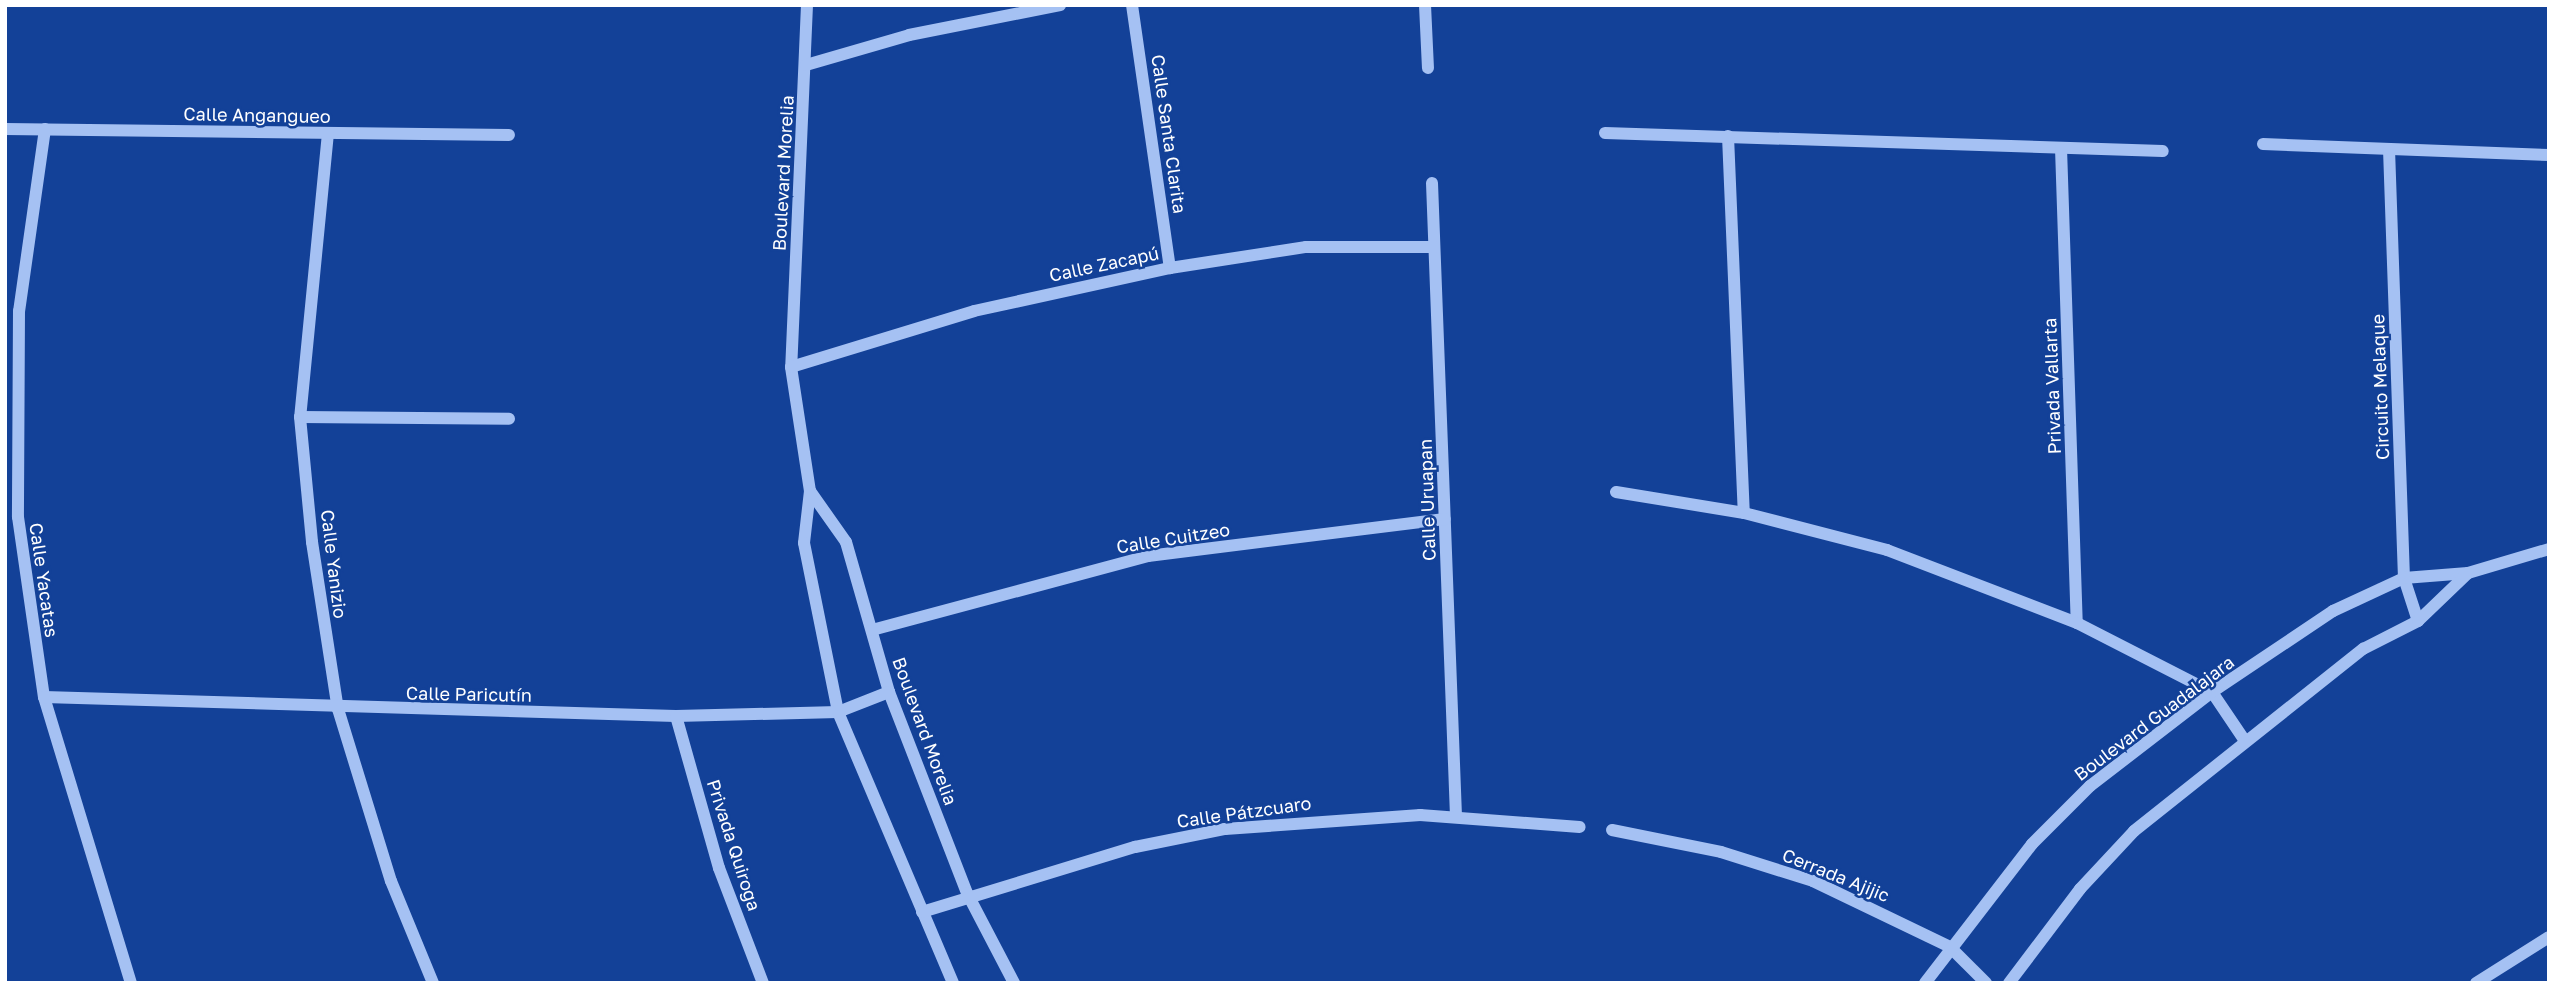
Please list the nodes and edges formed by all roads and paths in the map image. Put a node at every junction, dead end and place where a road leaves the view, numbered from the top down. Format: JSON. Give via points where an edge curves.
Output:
{"nodes":[{"id":1,"x":807,"y":5,"type":"edge"},
{"id":2,"x":1060,"y":5,"type":"edge"},
{"id":3,"x":1132,"y":5,"type":"edge"},
{"id":4,"x":1425,"y":5,"type":"edge"},
{"id":5,"x":807,"y":65,"type":"junction"},
{"id":6,"x":1428,"y":68,"type":"dead end"},
{"id":7,"x":5,"y":129,"type":"edge"},
{"id":8,"x":45,"y":129,"type":"junction"},
{"id":9,"x":328,"y":133,"type":"junction"},
{"id":10,"x":1605,"y":134,"type":"dead end"},
{"id":11,"x":509,"y":135,"type":"dead end"},
{"id":12,"x":1728,"y":136,"type":"junction"},
{"id":13,"x":2263,"y":144,"type":"dead end"},
{"id":14,"x":2061,"y":148,"type":"junction"},
{"id":15,"x":2389,"y":149,"type":"junction"},
{"id":16,"x":2163,"y":151,"type":"dead end"},
{"id":17,"x":2549,"y":155,"type":"edge"},
{"id":18,"x":1432,"y":183,"type":"dead end"},
{"id":19,"x":1434,"y":247,"type":"junction"},
{"id":20,"x":1170,"y":268,"type":"junction"},
{"id":21,"x":791,"y":367,"type":"junction"},
{"id":22,"x":10,"y":409,"type":"edge"},
{"id":23,"x":300,"y":417,"type":"junction"},
{"id":24,"x":509,"y":419,"type":"dead end"},
{"id":25,"x":810,"y":491,"type":"junction"},
{"id":26,"x":1616,"y":492,"type":"dead end"},
{"id":27,"x":1744,"y":513,"type":"junction"},
{"id":28,"x":1445,"y":519,"type":"junction"},
{"id":29,"x":2549,"y":549,"type":"edge"},
{"id":30,"x":2468,"y":573,"type":"junction"},
{"id":31,"x":2404,"y":578,"type":"junction"},
{"id":32,"x":2418,"y":621,"type":"junction"},
{"id":33,"x":2077,"y":623,"type":"junction"},
{"id":34,"x":872,"y":630,"type":"junction"},
{"id":35,"x":889,"y":692,"type":"junction"},
{"id":36,"x":2212,"y":692,"type":"junction"},
{"id":37,"x":44,"y":697,"type":"junction"},
{"id":38,"x":338,"y":709,"type":"junction"},
{"id":39,"x":838,"y":712,"type":"junction"},
{"id":40,"x":676,"y":716,"type":"junction"},
{"id":41,"x":2243,"y":738,"type":"junction"},
{"id":42,"x":1456,"y":816,"type":"junction"},
{"id":43,"x":1580,"y":827,"type":"dead end"},
{"id":44,"x":1612,"y":830,"type":"dead end"},
{"id":45,"x":967,"y":893,"type":"junction"},
{"id":46,"x":922,"y":912,"type":"junction"},
{"id":47,"x":2549,"y":937,"type":"edge"},
{"id":48,"x":1950,"y":947,"type":"junction"},
{"id":49,"x":131,"y":983,"type":"edge"},
{"id":50,"x":433,"y":983,"type":"edge"},
{"id":51,"x":763,"y":983,"type":"edge"},
{"id":52,"x":953,"y":983,"type":"edge"},
{"id":53,"x":1014,"y":983,"type":"edge"},
{"id":54,"x":1925,"y":983,"type":"edge"},
{"id":55,"x":1986,"y":983,"type":"edge"},
{"id":56,"x":2009,"y":983,"type":"edge"},
{"id":57,"x":2476,"y":983,"type":"edge"}],
"edges":[{"from":1,"to":5,"type":"street","name":"Boulevard Morelia"},
{"from":2,"to":5,"type":"street","via":[[909,35]]},
{"from":3,"to":20,"type":"street","name":"Calle Santa Clarita"},
{"from":4,"to":6,"type":"street"},
{"from":5,"to":21,"type":"street","name":"Boulevard Morelia"},
{"from":7,"to":8,"type":"street","name":"Calle Angangueo"},
{"from":8,"to":9,"type":"street","name":"Calle Angangueo"},
{"from":8,"to":22,"type":"street","name":"Calle Yacatas"},
{"from":9,"to":11,"type":"street","name":"Calle Angangueo"},
{"from":9,"to":23,"type":"street","name":"Calle Yanizio"},
{"from":10,"to":12,"type":"street"},
{"from":12,"to":14,"type":"street"},
{"from":12,"to":27,"type":"street"},
{"from":13,"to":15,"type":"street"},
{"from":14,"to":16,"type":"street"},
{"from":14,"to":33,"type":"street","name":"Privada Vallarta"},
{"from":15,"to":17,"type":"street"},
{"from":15,"to":31,"type":"street","name":"Circuito Melaque"},
{"from":18,"to":19,"type":"street","name":"Calle Uruapan"},
{"from":19,"to":20,"type":"street","name":"Calle Zacapú","via":[[1306,247]]},
{"from":19,"to":28,"type":"street","name":"Calle Uruapan"},
{"from":20,"to":21,"type":"street","name":"Calle Zacapú","via":[[974,311]]},
{"from":21,"to":25,"type":"street","name":"Boulevard Morelia"},
{"from":22,"to":37,"type":"street","name":"Calle Yacatas","via":[[18,517]]},
{"from":23,"to":24,"type":"street"},
{"from":23,"to":38,"type":"street","name":"Calle Yanizio"},
{"from":25,"to":34,"type":"street","name":"Boulevard Morelia","via":[[846,542]]},
{"from":25,"to":39,"type":"street","name":"Boulevard Morelia","via":[[804,543]]},
{"from":26,"to":27,"type":"street"},
{"from":27,"to":33,"type":"street","via":[[1887,550]]},
{"from":28,"to":34,"type":"street","name":"Calle Cuitzeo","via":[[1147,556]]},
{"from":28,"to":42,"type":"street","name":"Calle Uruapan"},
{"from":29,"to":30,"type":"street","name":"Boulevard Guadalajara"},
{"from":30,"to":31,"type":"street","name":"Boulevard Guadalajara"},
{"from":30,"to":32,"type":"street","name":"Boulevard Guadalajara"},
{"from":31,"to":32,"type":"street","name":"Circuito Melaque"},
{"from":31,"to":36,"type":"street","name":"Boulevard Guadalajara","via":[[2333,611]]},
{"from":32,"to":41,"type":"street","name":"Boulevard Guadalajara","via":[[2362,649]]},
{"from":33,"to":36,"type":"street"},
{"from":34,"to":35,"type":"street","name":"Boulevard Morelia"},
{"from":35,"to":39,"type":"street","name":"Calle Paricutín"},
{"from":35,"to":45,"type":"street","name":"Boulevard Morelia"},
{"from":36,"to":41,"type":"street"},
{"from":36,"to":48,"type":"street","name":"Boulevard Guadalajara","via":[[2090,786],[2032,844]]},
{"from":37,"to":38,"type":"street","name":"Calle Paricutín"},
{"from":37,"to":49,"type":"street","name":"Calle Yacatas"},
{"from":38,"to":40,"type":"street","name":"Calle Paricutín"},
{"from":38,"to":50,"type":"street","name":"Calle Yanizio","via":[[391,881]]},
{"from":39,"to":40,"type":"street","name":"Calle Paricutín"},
{"from":39,"to":46,"type":"street","name":"Boulevard Morelia"},
{"from":40,"to":51,"type":"street","name":"Privada Quiroga","via":[[719,868]]},
{"from":41,"to":56,"type":"street","name":"Boulevard Guadalajara","via":[[2134,831],[2080,889]]},
{"from":42,"to":43,"type":"street","name":"Calle Pátzcuaro"},
{"from":42,"to":45,"type":"street","name":"Calle Pátzcuaro","via":[[1335,818],[1225,830]]},
{"from":44,"to":48,"type":"street","name":"Cerrada Ajijic","via":[[1721,852],[1813,881]]},
{"from":45,"to":46,"type":"street","name":"Calle Pátzcuaro"},
{"from":45,"to":53,"type":"street","name":"Boulevard Morelia"},
{"from":46,"to":52,"type":"street","name":"Boulevard Morelia"},
{"from":47,"to":57,"type":"street"},
{"from":48,"to":54,"type":"street","name":"Boulevard Guadalajara"},
{"from":48,"to":55,"type":"street","name":"Cerrada Ajijic"}]}
